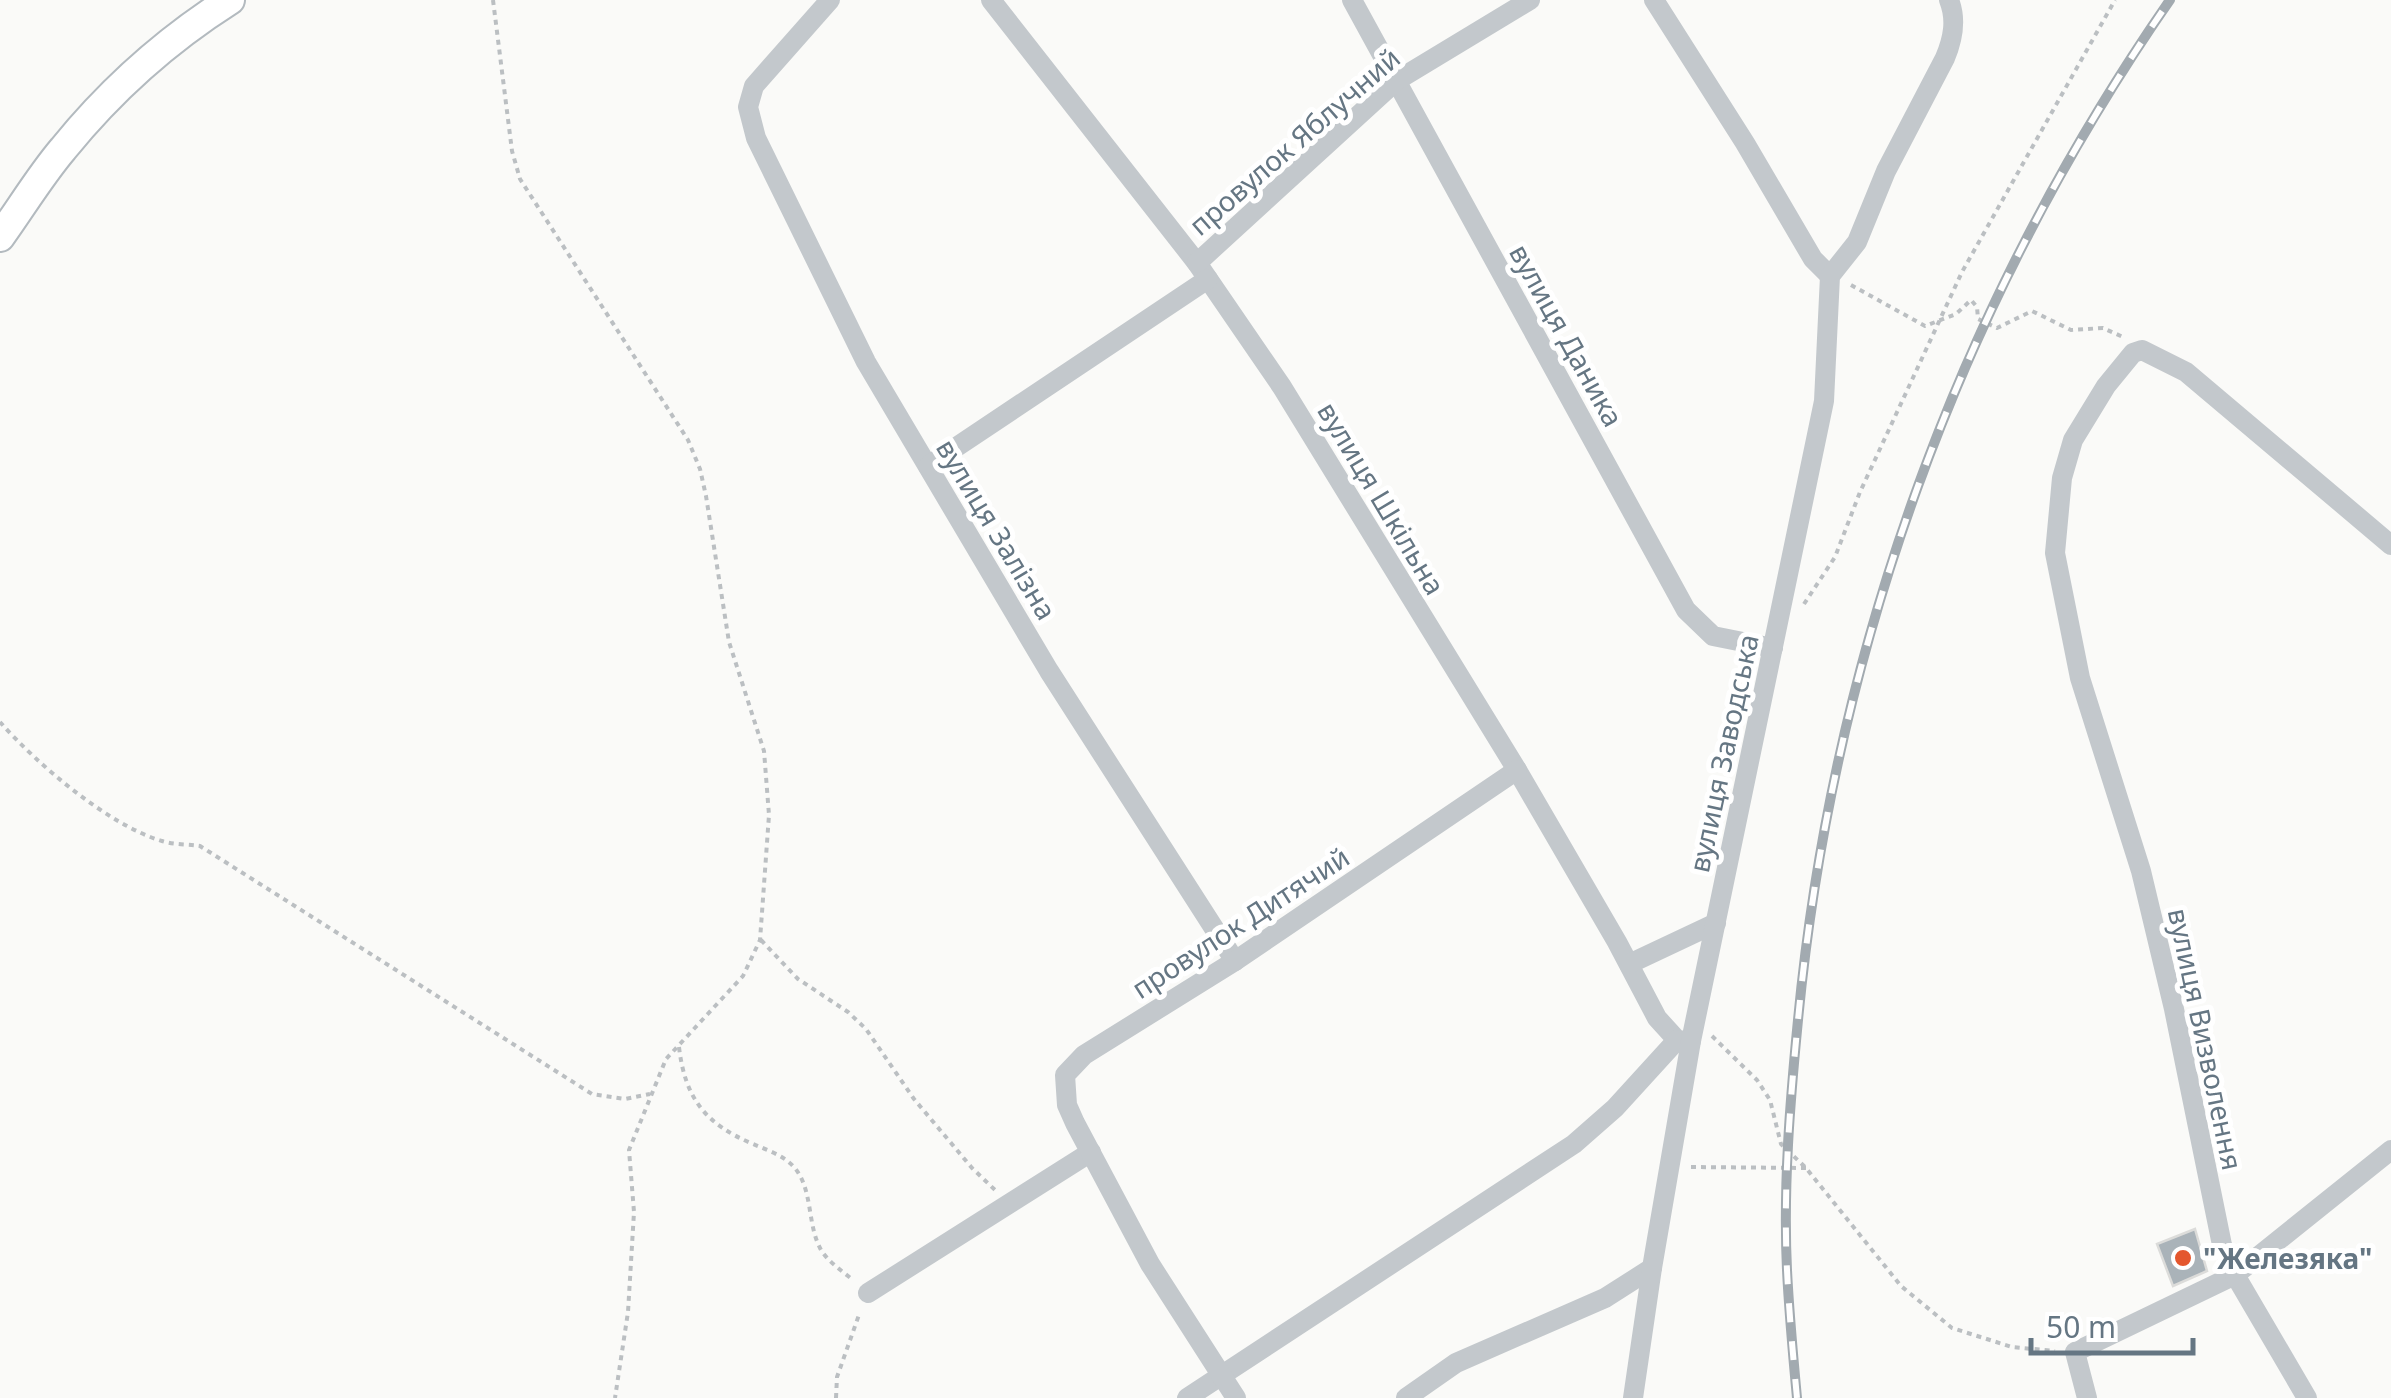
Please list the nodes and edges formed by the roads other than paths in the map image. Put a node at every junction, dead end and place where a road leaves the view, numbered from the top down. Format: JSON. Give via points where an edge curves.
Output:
{"nodes":[{"id":1,"x":230,"y":0,"type":"edge"},
{"id":2,"x":830,"y":0,"type":"edge"},
{"id":3,"x":991,"y":0,"type":"edge"},
{"id":4,"x":1352,"y":0,"type":"edge"},
{"id":5,"x":1530,"y":0,"type":"edge"},
{"id":6,"x":1654,"y":0,"type":"edge"},
{"id":7,"x":1949,"y":0,"type":"edge"},
{"id":8,"x":1396,"y":81,"type":"junction"},
{"id":9,"x":0,"y":237,"type":"edge"},
{"id":10,"x":1202,"y":271,"type":"junction"},
{"id":11,"x":1830,"y":276,"type":"junction"},
{"id":12,"x":928,"y":466,"type":"junction"},
{"id":13,"x":2391,"y":545,"type":"edge"},
{"id":14,"x":1773,"y":648,"type":"junction"},
{"id":15,"x":1516,"y":770,"type":"junction"},
{"id":16,"x":1716,"y":922,"type":"junction"},
{"id":17,"x":1235,"y":961,"type":"junction"},
{"id":18,"x":1629,"y":964,"type":"junction"},
{"id":19,"x":1688,"y":1034,"type":"junction"},
{"id":20,"x":2391,"y":1150,"type":"edge"},
{"id":21,"x":1091,"y":1152,"type":"junction"},
{"id":22,"x":1652,"y":1268,"type":"junction"},
{"id":23,"x":2235,"y":1275,"type":"junction"},
{"id":24,"x":868,"y":1294,"type":"road end"},
{"id":25,"x":1223,"y":1377,"type":"junction"},
{"id":26,"x":1188,"y":1398,"type":"edge"},
{"id":27,"x":1236,"y":1398,"type":"edge"},
{"id":28,"x":1406,"y":1398,"type":"edge"},
{"id":29,"x":1633,"y":1398,"type":"edge"},
{"id":30,"x":2087,"y":1398,"type":"edge"},
{"id":31,"x":2307,"y":1398,"type":"edge"}],
"edges":[{"from":1,"to":9,"type":"street","via":[[108,98]]},
{"from":2,"to":12,"type":"street","name":"вулиця Залізна","via":[[759,79],[748,107],[756,138],[866,362]]},
{"from":3,"to":10,"type":"street","name":"вулиця Шкільна"},
{"from":4,"to":8,"type":"street","name":"вулиця Даника"},
{"from":5,"to":8,"type":"street","name":"провулок Яблучний"},
{"from":6,"to":11,"type":"street"},
{"from":7,"to":11,"type":"street","via":[[1954,20],[1946,58],[1857,242]]},
{"from":8,"to":10,"type":"street","name":"провулок Яблучний"},
{"from":8,"to":14,"type":"street","name":"вулиця Даника","via":[[1686,610],[1713,636]]},
{"from":10,"to":12,"type":"street","name":"провулок Яблучний"},
{"from":10,"to":15,"type":"street","name":"вулиця Шкільна","via":[[1282,387]]},
{"from":11,"to":14,"type":"street","name":"вулиця Заводська","via":[[1824,401]]},
{"from":12,"to":17,"type":"street","name":"вулиця Залізна","via":[[1049,671]]},
{"from":13,"to":23,"type":"street","name":"вулиця Визволення","via":[[2186,372],[2141,351],[2106,386],[2073,440],[2062,478],[2055,554],[2080,678],[2141,871],[2217,1224]]},
{"from":14,"to":16,"type":"street","name":"вулиця Заводська"},
{"from":15,"to":17,"type":"street","name":"провулок Дитячий"},
{"from":15,"to":18,"type":"street","name":"вулиця Шкільна"},
{"from":16,"to":18,"type":"street"},
{"from":16,"to":19,"type":"street","name":"вулиця Заводська"},
{"from":17,"to":21,"type":"street","name":"провулок Дитячий","via":[[1074,1062],[1065,1075],[1066,1104]]},
{"from":18,"to":19,"type":"street","name":"вулиця Шкільна","via":[[1657,1018]]},
{"from":19,"to":22,"type":"street","name":"вулиця Заводська"},
{"from":19,"to":25,"type":"street","via":[[1574,1144]]},
{"from":20,"to":23,"type":"street"},
{"from":21,"to":24,"type":"street"},
{"from":21,"to":25,"type":"street","via":[[1150,1264]]},
{"from":22,"to":28,"type":"street","via":[[1605,1298],[1456,1363]]},
{"from":22,"to":29,"type":"street","name":"вулиця Заводська"},
{"from":23,"to":30,"type":"street","via":[[2074,1352]]},
{"from":23,"to":31,"type":"street","name":"вулиця Визволення"},
{"from":25,"to":26,"type":"street"},
{"from":25,"to":27,"type":"street"}]}
